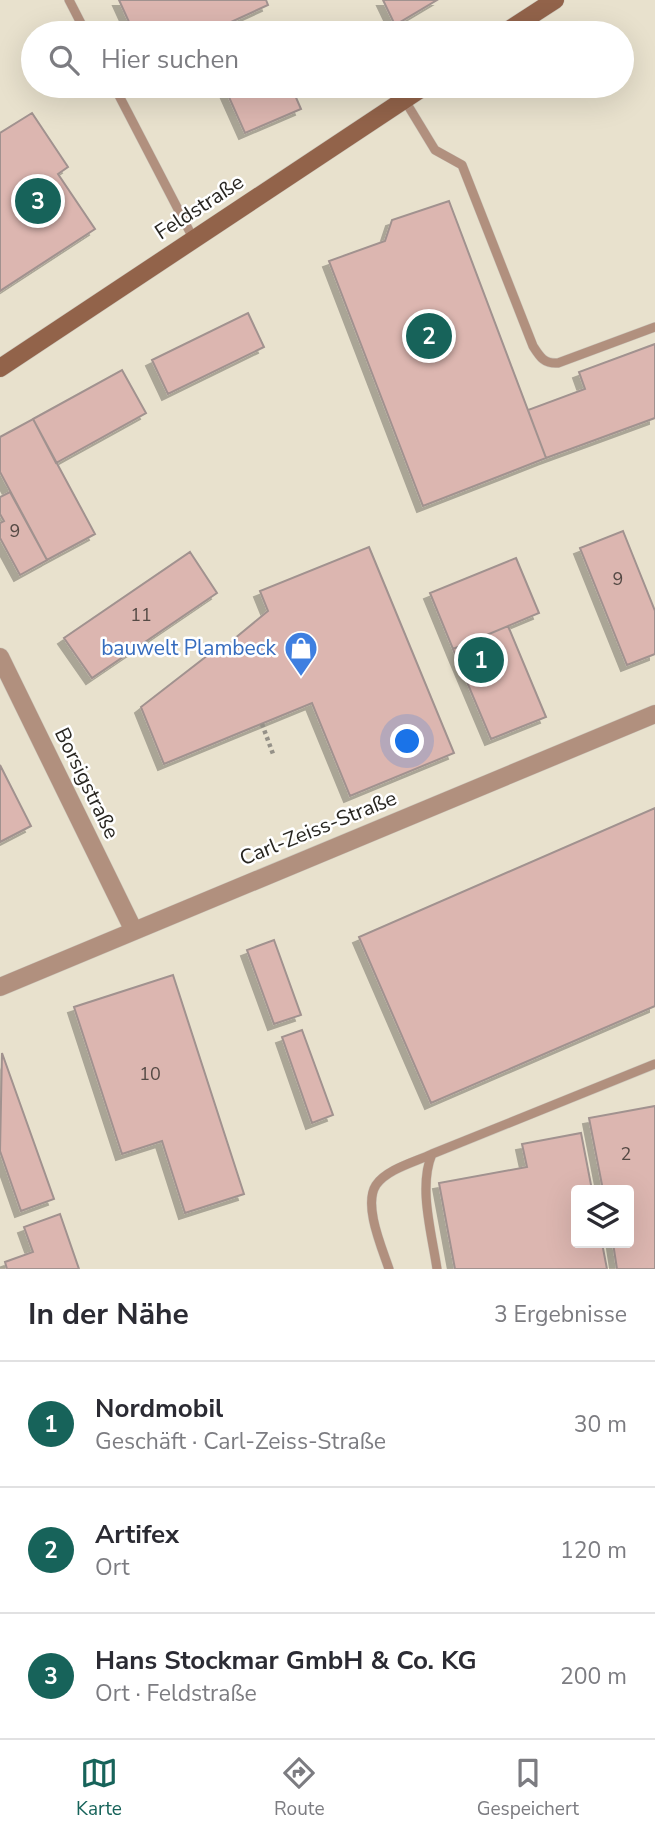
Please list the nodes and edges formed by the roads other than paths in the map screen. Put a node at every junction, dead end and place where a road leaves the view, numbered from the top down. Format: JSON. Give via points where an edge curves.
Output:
{"nodes":[{"id":1,"x":69,"y":0,"type":"edge"},
{"id":2,"x":555,"y":0,"type":"edge"},
{"id":3,"x":80,"y":21,"type":"edge"},
{"id":4,"x":523,"y":21,"type":"edge"},
{"id":5,"x":120,"y":98,"type":"edge"},
{"id":6,"x":404,"y":99,"type":"joint"},
{"id":7,"x":193,"y":237,"type":"junction"},
{"id":8,"x":655,"y":327,"type":"edge"},
{"id":9,"x":0,"y":368,"type":"edge"},
{"id":10,"x":0,"y":657,"type":"edge"},
{"id":11,"x":655,"y":714,"type":"edge"},
{"id":12,"x":134,"y":929,"type":"junction"},
{"id":13,"x":0,"y":987,"type":"edge"},
{"id":14,"x":655,"y":1064,"type":"edge"},
{"id":15,"x":432,"y":1154,"type":"junction"},
{"id":16,"x":389,"y":1269,"type":"edge"},
{"id":17,"x":437,"y":1269,"type":"edge"}],
"edges":[{"from":1,"to":3,"type":"lane"},
{"from":2,"to":4,"type":"street"},
{"from":5,"to":7,"type":"lane"},
{"from":6,"to":7,"type":"street","name":"Feldstraße"},
{"from":6,"to":8,"type":"lane","via":[[435,150],[462,165],[541,359],[558,363]]},
{"from":7,"to":9,"type":"street","name":"Feldstraße"},
{"from":10,"to":12,"type":"street","name":"Borsigstraße"},
{"from":11,"to":12,"type":"street","name":"Carl-Zeiss-Straße"},
{"from":12,"to":13,"type":"street","name":"Carl-Zeiss-Straße"},
{"from":14,"to":15,"type":"lane"},
{"from":15,"to":16,"type":"lane","via":[[393,1171],[372,1193],[373,1220]]},
{"from":15,"to":17,"type":"lane","via":[[425,1182]]}]}
